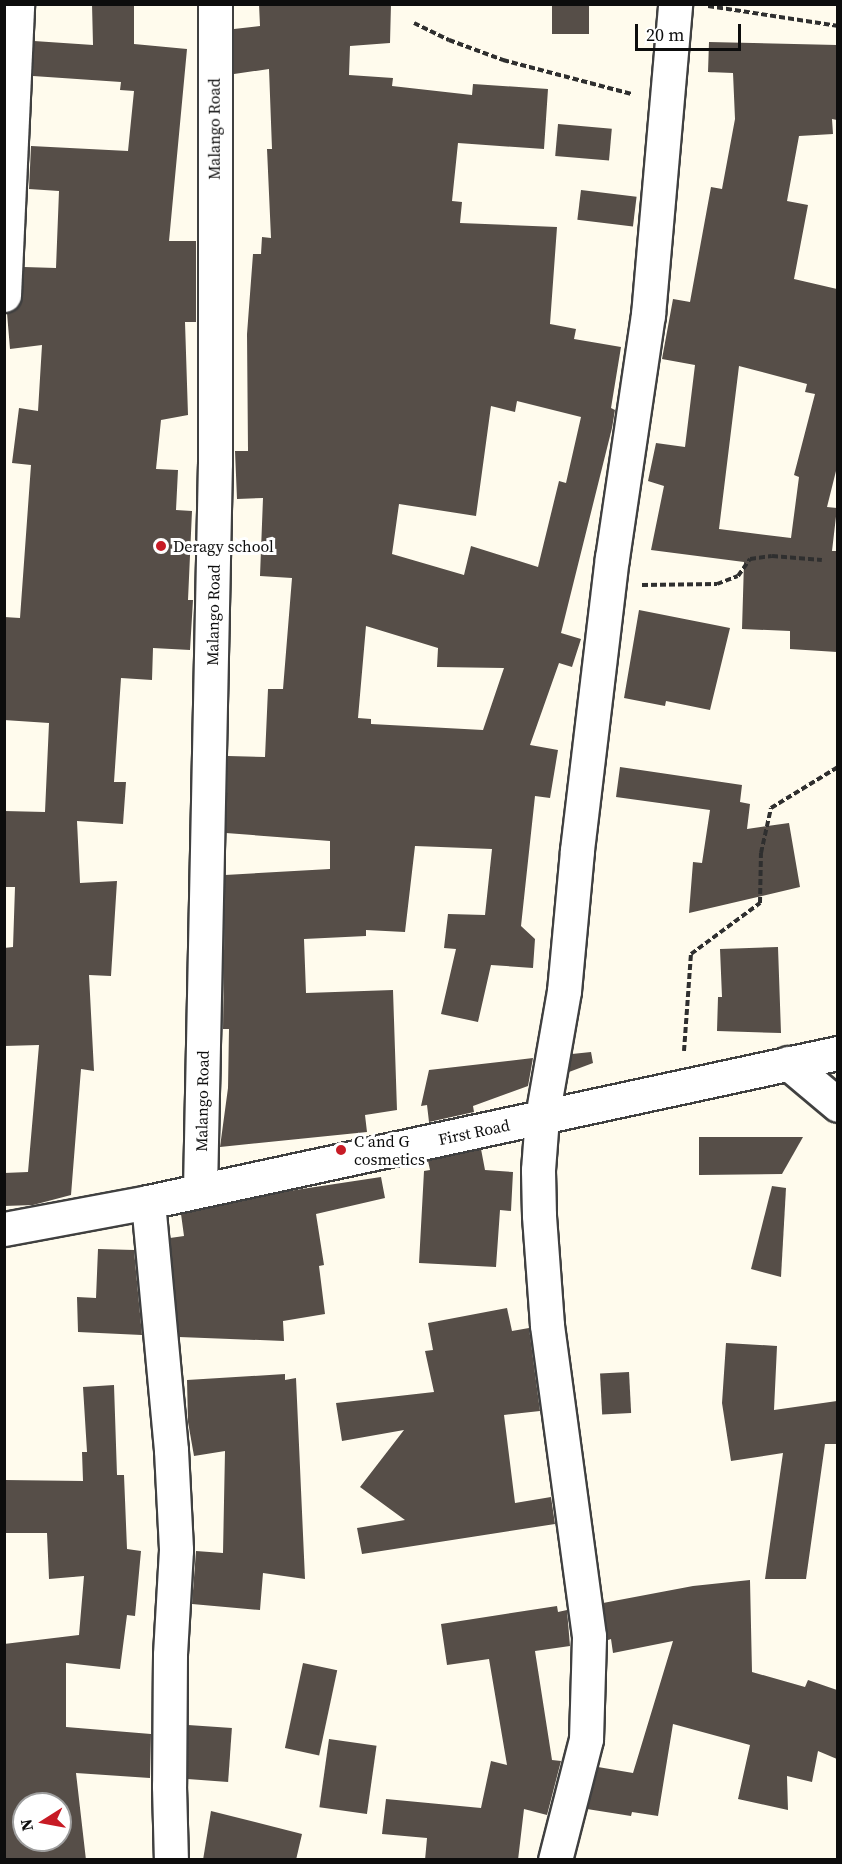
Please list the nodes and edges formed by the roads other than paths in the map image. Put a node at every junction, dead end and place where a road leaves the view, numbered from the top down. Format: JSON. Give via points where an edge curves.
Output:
{"nodes":[{"id":1,"x":17,"y":4,"type":"edge"},
{"id":2,"x":215,"y":4,"type":"edge"},
{"id":3,"x":675,"y":4,"type":"edge"},
{"id":4,"x":4,"y":295,"type":"edge"},
{"id":5,"x":837,"y":1053,"type":"edge"},
{"id":6,"x":788,"y":1063,"type":"junction"},
{"id":7,"x":837,"y":1105,"type":"edge"},
{"id":8,"x":542,"y":1117,"type":"junction"},
{"id":9,"x":200,"y":1190,"type":"junction"},
{"id":10,"x":148,"y":1202,"type":"junction"},
{"id":11,"x":4,"y":1229,"type":"edge"},
{"id":12,"x":171,"y":1860,"type":"edge"},
{"id":13,"x":555,"y":1860,"type":"edge"}],
"edges":[{"from":1,"to":4,"type":"street"},
{"from":2,"to":9,"type":"street","name":"Malango Road","via":[[215,475]]},
{"from":3,"to":8,"type":"street","via":[[648,315],[608,586],[564,991]]},
{"from":5,"to":6,"type":"street","name":"First Road"},
{"from":6,"to":7,"type":"street"},
{"from":6,"to":8,"type":"street","name":"First Road"},
{"from":8,"to":9,"type":"street","name":"First Road"},
{"from":8,"to":13,"type":"street","via":[[539,1215],[547,1325],[589,1636],[586,1739]]},
{"from":9,"to":10,"type":"street","name":"First Road"},
{"from":10,"to":11,"type":"street","name":"First Road"},
{"from":10,"to":12,"type":"street","via":[[170,1438],[176,1550],[170,1655]]}]}
